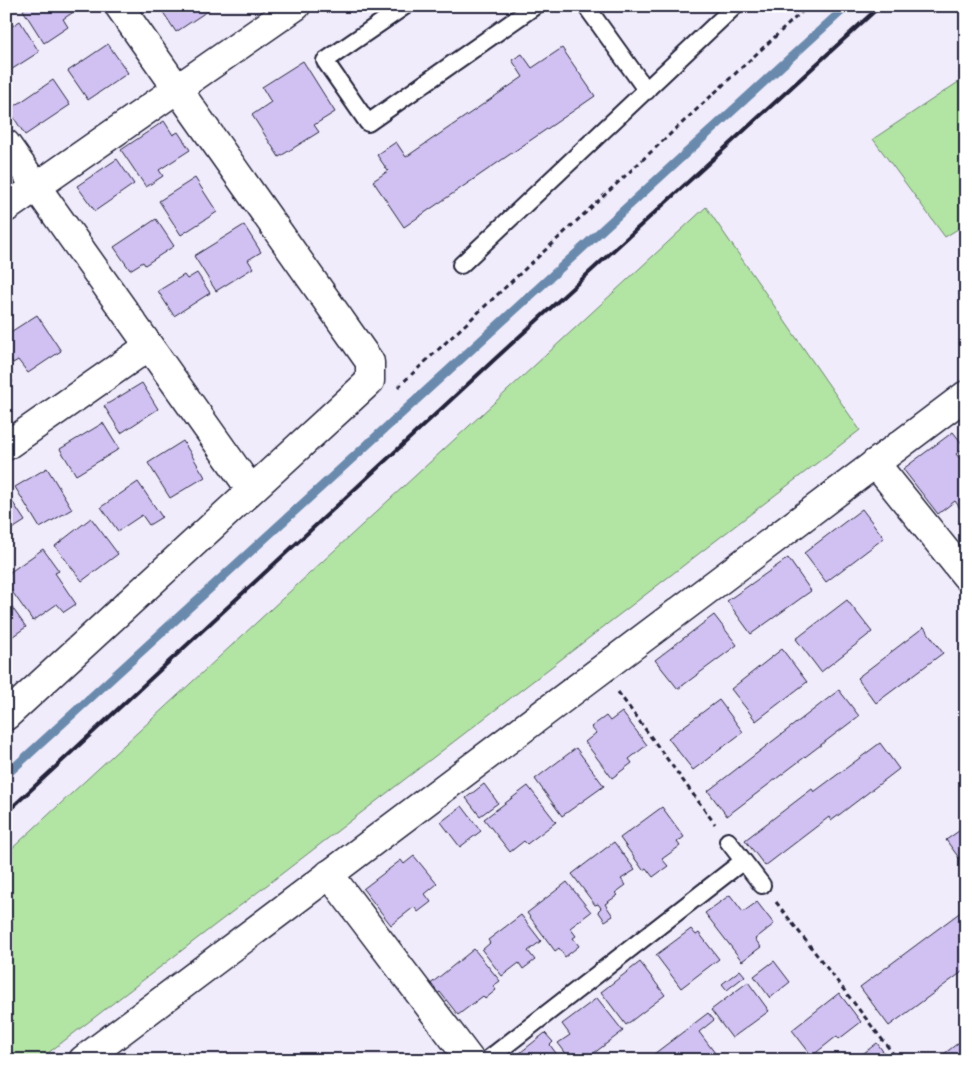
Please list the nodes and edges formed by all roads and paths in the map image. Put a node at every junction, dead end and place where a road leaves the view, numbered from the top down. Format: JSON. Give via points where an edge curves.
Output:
{"nodes":[{"id":1,"x":119,"y":6,"type":"edge"},
{"id":2,"x":296,"y":6,"type":"edge"},
{"id":3,"x":405,"y":6,"type":"edge"},
{"id":4,"x":535,"y":6,"type":"edge"},
{"id":5,"x":586,"y":6,"type":"edge"},
{"id":6,"x":735,"y":6,"type":"edge"},
{"id":7,"x":808,"y":6,"type":"edge"},
{"id":8,"x":177,"y":90,"type":"junction"},
{"id":9,"x":647,"y":91,"type":"junction"},
{"id":10,"x":6,"y":144,"type":"edge"},
{"id":11,"x":37,"y":186,"type":"junction"},
{"id":12,"x":6,"y":208,"type":"edge"},
{"id":13,"x":461,"y":265,"type":"dead end"},
{"id":14,"x":149,"y":346,"type":"junction"},
{"id":15,"x":392,"y":393,"type":"dead end"},
{"id":16,"x":966,"y":395,"type":"edge"},
{"id":17,"x":6,"y":446,"type":"edge"},
{"id":18,"x":875,"y":463,"type":"junction"},
{"id":19,"x":251,"y":490,"type":"junction"},
{"id":20,"x":966,"y":576,"type":"edge"},
{"id":21,"x":602,"y":669,"type":"junction"},
{"id":22,"x":6,"y":716,"type":"edge"},
{"id":23,"x":728,"y":841,"type":"joint"},
{"id":24,"x":743,"y":861,"type":"junction"},
{"id":25,"x":329,"y":874,"type":"junction"},
{"id":26,"x":762,"y":885,"type":"joint"},
{"id":27,"x":83,"y":1060,"type":"edge"},
{"id":28,"x":470,"y":1060,"type":"edge"},
{"id":29,"x":487,"y":1060,"type":"edge"},
{"id":30,"x":898,"y":1060,"type":"edge"}],
"edges":[{"from":1,"to":8,"type":"street"},
{"from":2,"to":8,"type":"street"},
{"from":3,"to":4,"type":"lane","via":[[325,61],[368,123]]},
{"from":5,"to":9,"type":"lane"},
{"from":6,"to":9,"type":"lane"},
{"from":7,"to":15,"type":"path"},
{"from":8,"to":11,"type":"street"},
{"from":8,"to":19,"type":"street","via":[[370,362],[370,381]]},
{"from":9,"to":13,"type":"lane"},
{"from":10,"to":11,"type":"street"},
{"from":11,"to":12,"type":"street"},
{"from":11,"to":14,"type":"street"},
{"from":14,"to":17,"type":"street"},
{"from":14,"to":19,"type":"street"},
{"from":16,"to":18,"type":"street"},
{"from":18,"to":20,"type":"street"},
{"from":18,"to":21,"type":"street"},
{"from":19,"to":22,"type":"street"},
{"from":21,"to":23,"type":"path"},
{"from":21,"to":25,"type":"street"},
{"from":23,"to":24,"type":"lane"},
{"from":24,"to":26,"type":"lane"},
{"from":24,"to":29,"type":"lane"},
{"from":25,"to":27,"type":"street"},
{"from":25,"to":28,"type":"street"},
{"from":26,"to":30,"type":"path"}]}
